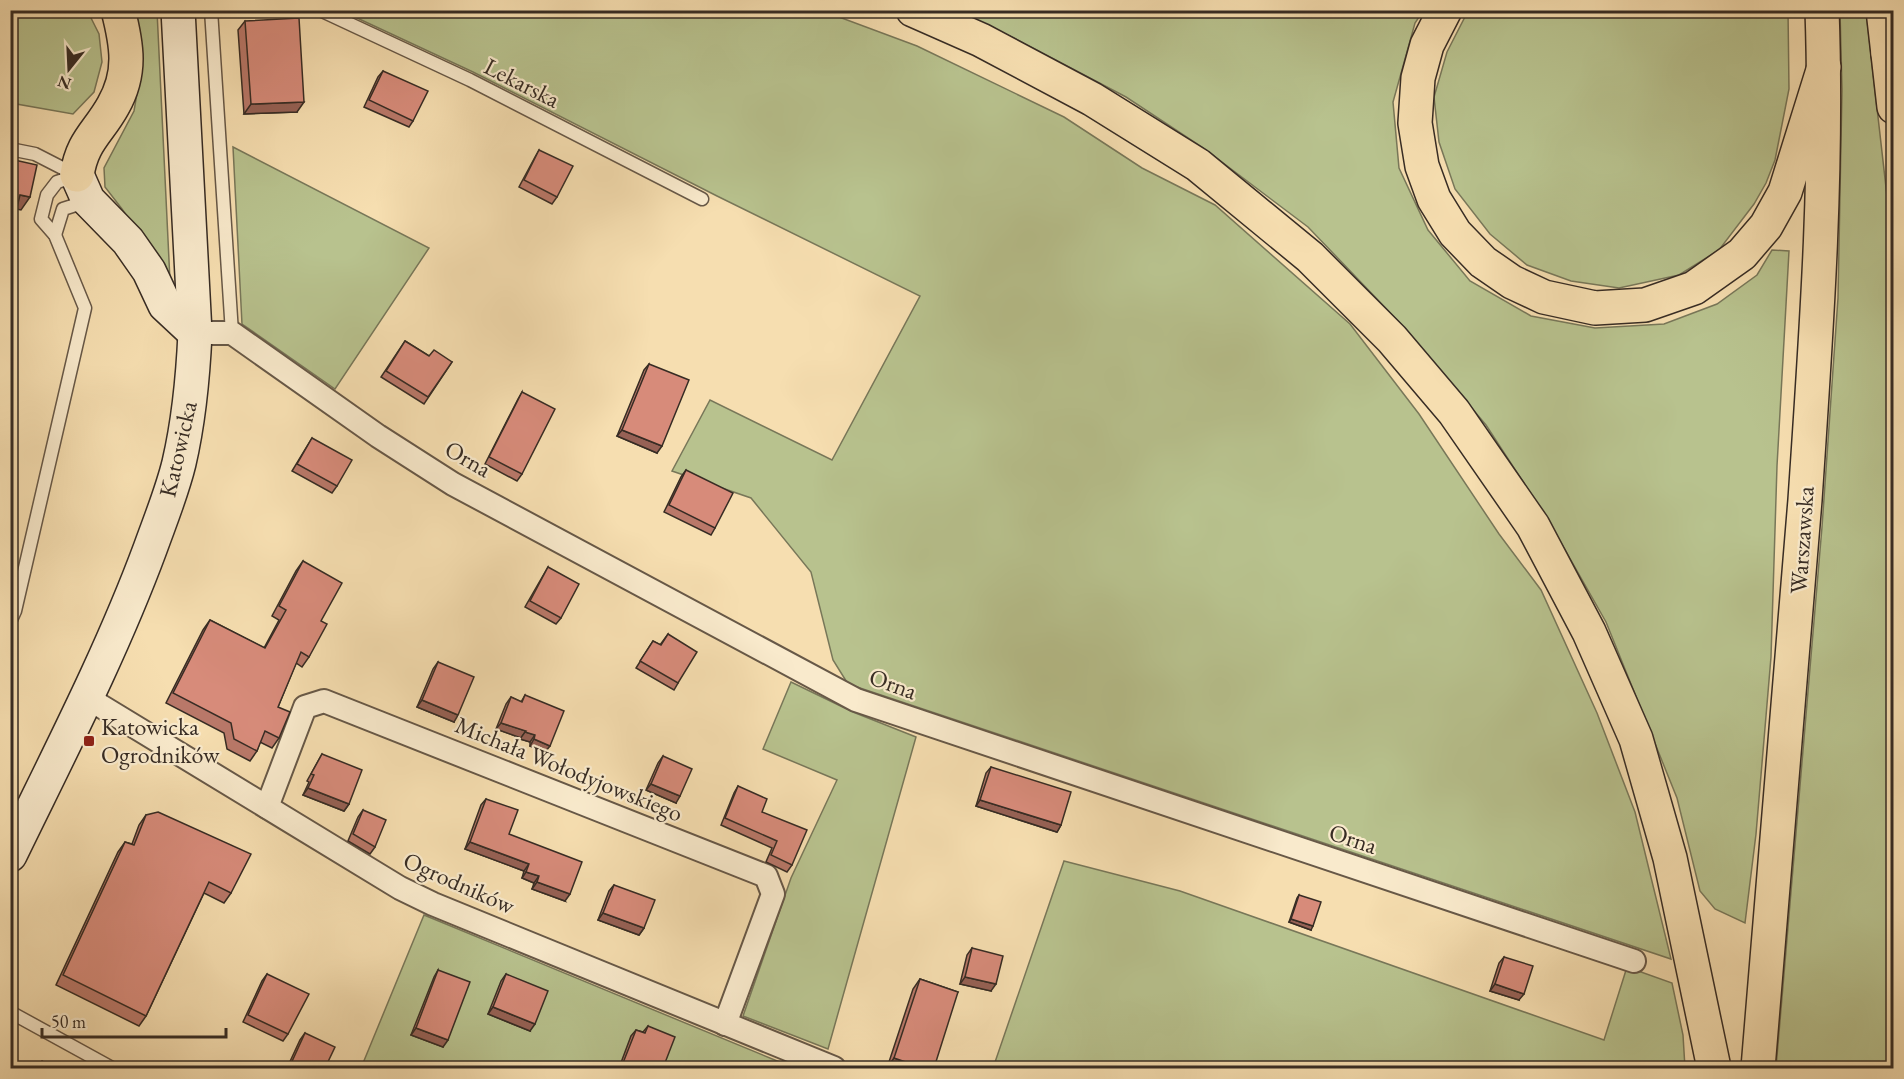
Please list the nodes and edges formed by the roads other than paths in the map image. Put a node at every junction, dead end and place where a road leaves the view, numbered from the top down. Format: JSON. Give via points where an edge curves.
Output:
{"nodes":[{"id":1,"x":118,"y":10,"type":"edge"},
{"id":2,"x":178,"y":10,"type":"edge"},
{"id":3,"x":211,"y":10,"type":"edge"},
{"id":4,"x":321,"y":10,"type":"edge"},
{"id":5,"x":914,"y":10,"type":"edge"},
{"id":6,"x":1445,"y":10,"type":"edge"},
{"id":7,"x":1822,"y":10,"type":"edge"},
{"id":8,"x":1882,"y":10,"type":"edge"},
{"id":9,"x":1891,"y":65,"type":"edge"},
{"id":10,"x":1824,"y":67,"type":"junction"},
{"id":11,"x":1893,"y":107,"type":"edge"},
{"id":12,"x":10,"y":149,"type":"edge"},
{"id":13,"x":83,"y":188,"type":"junction"},
{"id":14,"x":702,"y":199,"type":"dead end"},
{"id":15,"x":55,"y":235,"type":"junction"},
{"id":16,"x":195,"y":333,"type":"junction"},
{"id":17,"x":232,"y":333,"type":"junction"},
{"id":18,"x":10,"y":622,"type":"edge"},
{"id":19,"x":86,"y":697,"type":"junction"},
{"id":20,"x":267,"y":807,"type":"junction"},
{"id":21,"x":10,"y":855,"type":"edge"},
{"id":22,"x":1634,"y":961,"type":"dead end"},
{"id":23,"x":10,"y":1012,"type":"edge"},
{"id":24,"x":725,"y":1024,"type":"junction"},
{"id":25,"x":111,"y":1068,"type":"edge"},
{"id":26,"x":834,"y":1068,"type":"edge"},
{"id":27,"x":1714,"y":1068,"type":"edge"},
{"id":28,"x":1758,"y":1068,"type":"edge"}],
"edges":[{"from":1,"to":13,"type":"main road","via":[[126,40],[126,74],[114,105],[79,161]]},
{"from":2,"to":16,"type":"street","name":"Katowicka"},
{"from":3,"to":17,"type":"lane"},
{"from":4,"to":14,"type":"lane","name":"Lekarska","via":[[470,80]]},
{"from":5,"to":27,"type":"main road","via":[[981,40],[1092,99],[1198,165],[1310,257],[1392,339],[1454,412],[1533,526],[1589,632],[1636,740],[1670,858]]},
{"from":6,"to":10,"type":"main road","via":[[1427,45],[1418,78],[1415,123],[1422,166],[1434,199],[1455,233],[1483,262],[1512,282],[1544,297],[1595,308],[1645,304],[1694,288],[1743,254],[1766,226],[1785,192]]},
{"from":7,"to":10,"type":"main road","name":"Warszawska"},
{"from":8,"to":9,"type":"main road"},
{"from":9,"to":11,"type":"main road"},
{"from":10,"to":28,"type":"main road","name":"Warszawska","via":[[1821,251],[1811,405]]},
{"from":12,"to":13,"type":"lane","via":[[35,154]]},
{"from":13,"to":15,"type":"lane","via":[[63,209]]},
{"from":13,"to":15,"type":"lane","via":[[57,182],[47,195],[40,219]]},
{"from":13,"to":16,"type":"street","via":[[128,241],[149,271],[165,305]]},
{"from":15,"to":18,"type":"lane","via":[[85,308]]},
{"from":16,"to":17,"type":"street"},
{"from":16,"to":19,"type":"street","name":"Katowicka","via":[[193,381],[168,499],[117,632]]},
{"from":17,"to":22,"type":"street","name":"Orna","via":[[453,484],[856,700]]},
{"from":19,"to":20,"type":"street","name":"Ogrodników"},
{"from":19,"to":21,"type":"street","name":"Katowicka"},
{"from":20,"to":24,"type":"street","name":"Ogrodników","via":[[425,900]]},
{"from":20,"to":24,"type":"street","name":"Michała Wołodyjowskiego","via":[[305,707],[324,701],[766,876],[773,894]]},
{"from":23,"to":25,"type":"lane"},
{"from":24,"to":26,"type":"street","name":"Ogrodników"}]}
